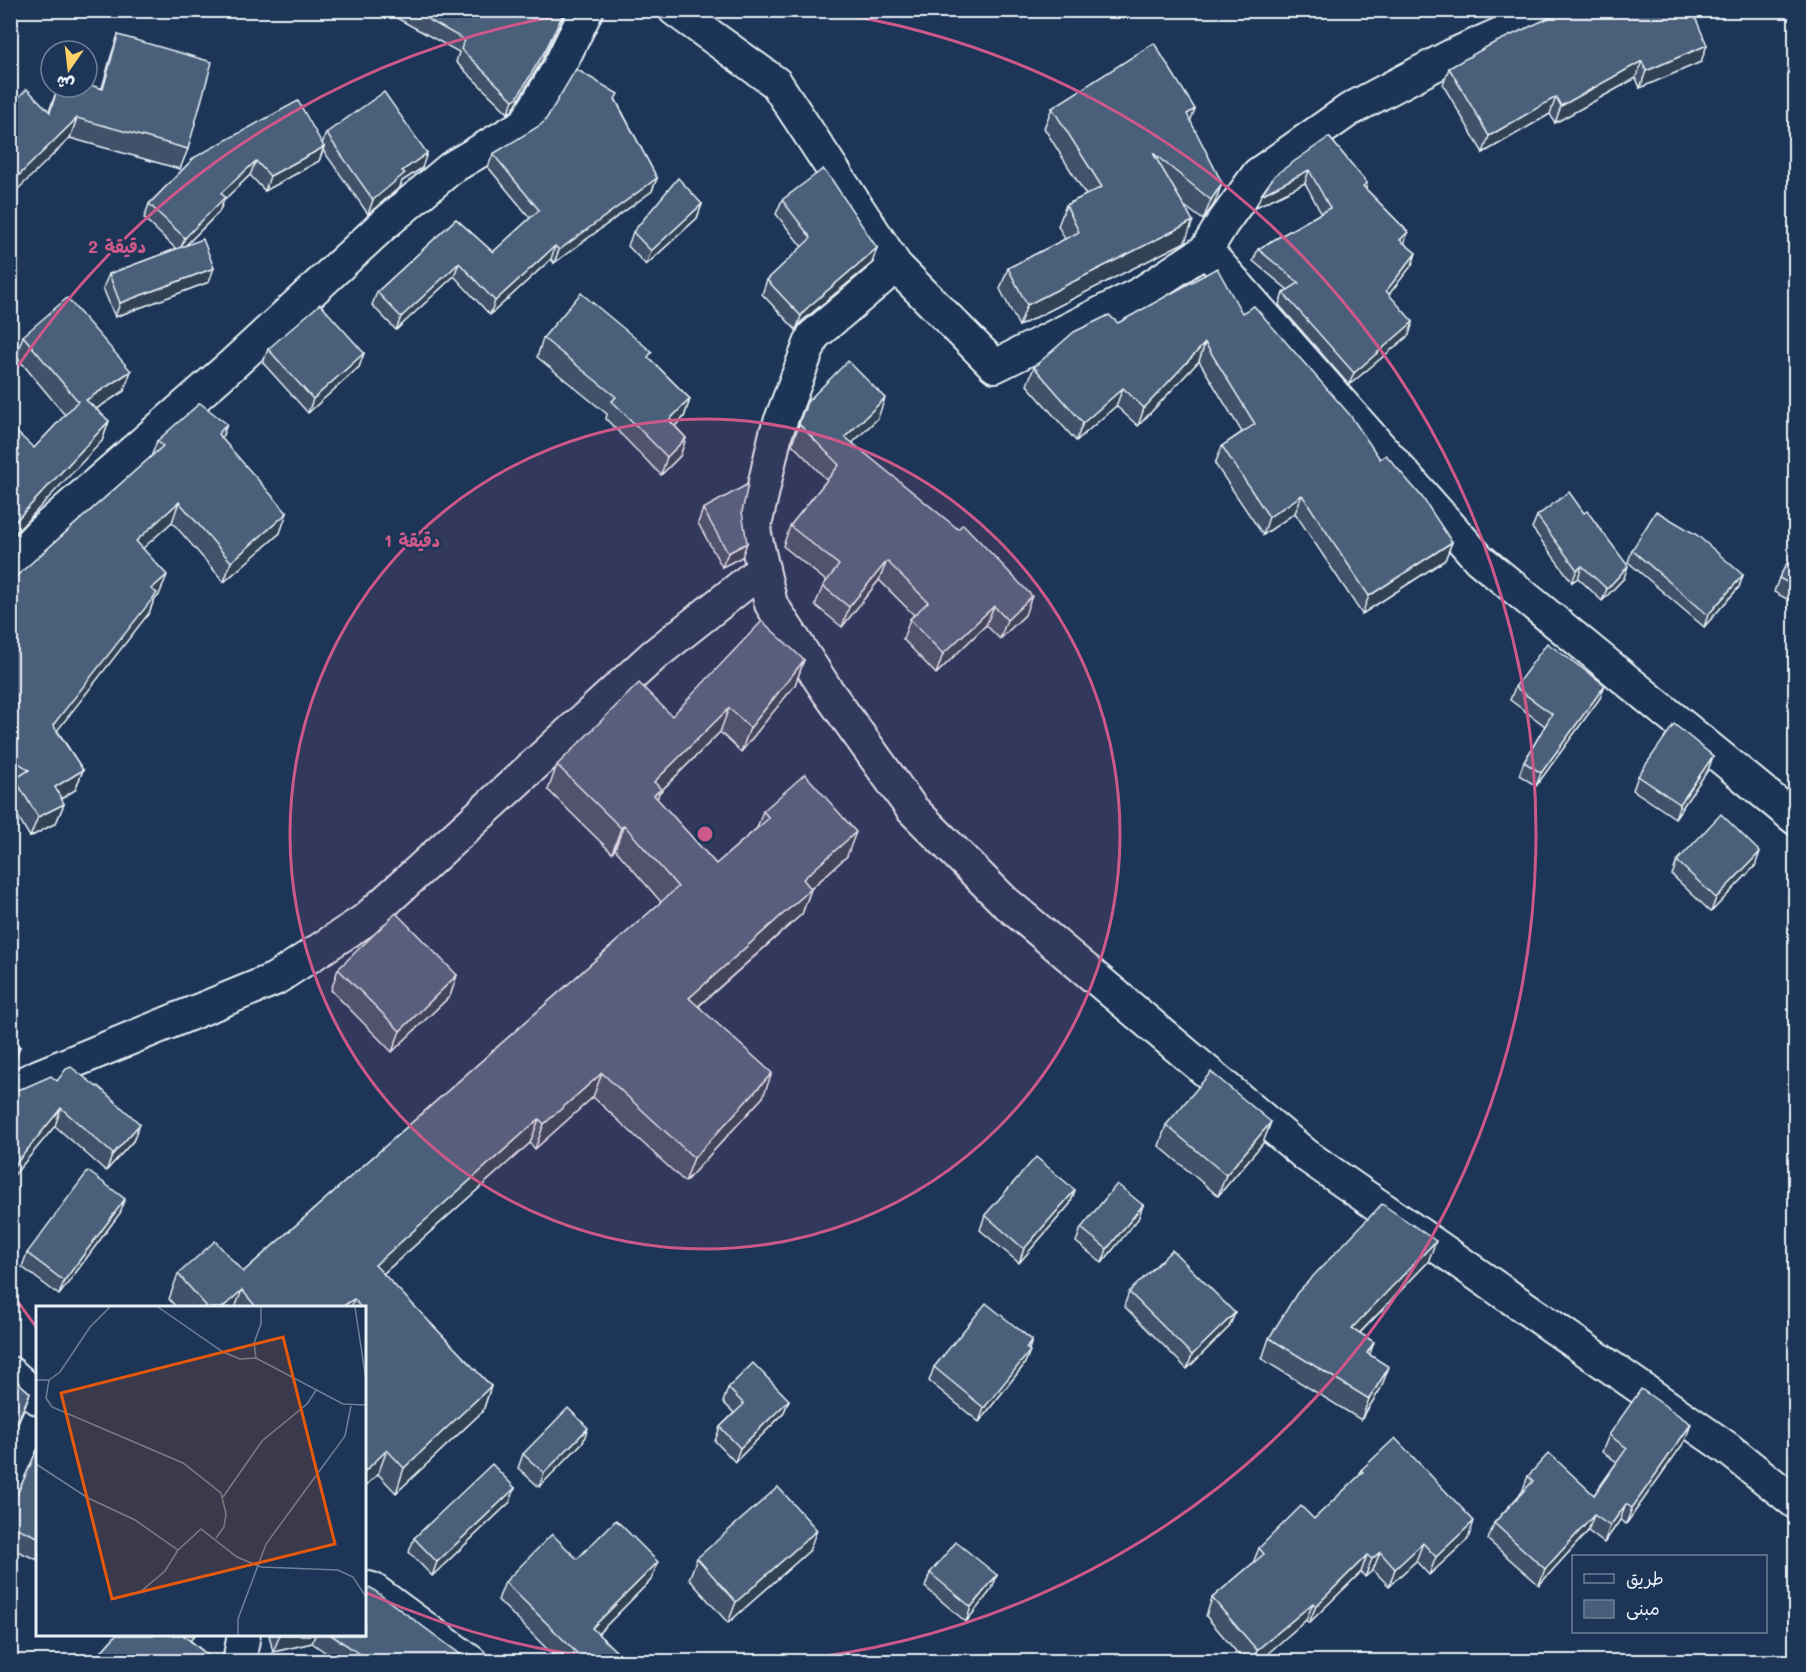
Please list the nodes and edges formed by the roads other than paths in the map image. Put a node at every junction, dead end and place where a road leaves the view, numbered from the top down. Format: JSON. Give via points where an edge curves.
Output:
{"nodes":[{"id":1,"x":587,"y":10,"type":"edge"},
{"id":2,"x":675,"y":10,"type":"edge"},
{"id":3,"x":1554,"y":10,"type":"edge"},
{"id":4,"x":1206,"y":250,"type":"junction"},
{"id":5,"x":896,"y":266,"type":"junction"},
{"id":6,"x":10,"y":565,"type":"edge"},
{"id":7,"x":763,"y":569,"type":"junction"},
{"id":8,"x":1796,"y":819,"type":"edge"},
{"id":9,"x":10,"y":1089,"type":"edge"},
{"id":10,"x":10,"y":1373,"type":"edge"},
{"id":11,"x":36,"y":1396,"type":"edge"},
{"id":12,"x":1796,"y":1503,"type":"edge"},
{"id":13,"x":366,"y":1587,"type":"edge"},
{"id":14,"x":244,"y":1636,"type":"edge"},
{"id":15,"x":239,"y":1662,"type":"edge"},
{"id":16,"x":471,"y":1662,"type":"edge"}],
"edges":[{"from":1,"to":6,"type":"street","via":[[525,124],[451,168],[382,226],[40,533]]},
{"from":2,"to":5,"type":"street","via":[[776,83]]},
{"from":3,"to":4,"type":"street","via":[[1453,55],[1349,110],[1258,174]]},
{"from":4,"to":5,"type":"street","via":[[1141,293],[995,366]]},
{"from":4,"to":8,"type":"street","via":[[1479,559]]},
{"from":5,"to":7,"type":"street","via":[[813,336],[776,433],[754,530]]},
{"from":7,"to":9,"type":"street","via":[[653,656],[364,921],[275,979]]},
{"from":7,"to":12,"type":"street","via":[[771,604],[912,809],[1004,900],[1307,1156],[1727,1448]]},
{"from":10,"to":11,"type":"street"},
{"from":13,"to":16,"type":"street"},
{"from":14,"to":15,"type":"street"}]}
